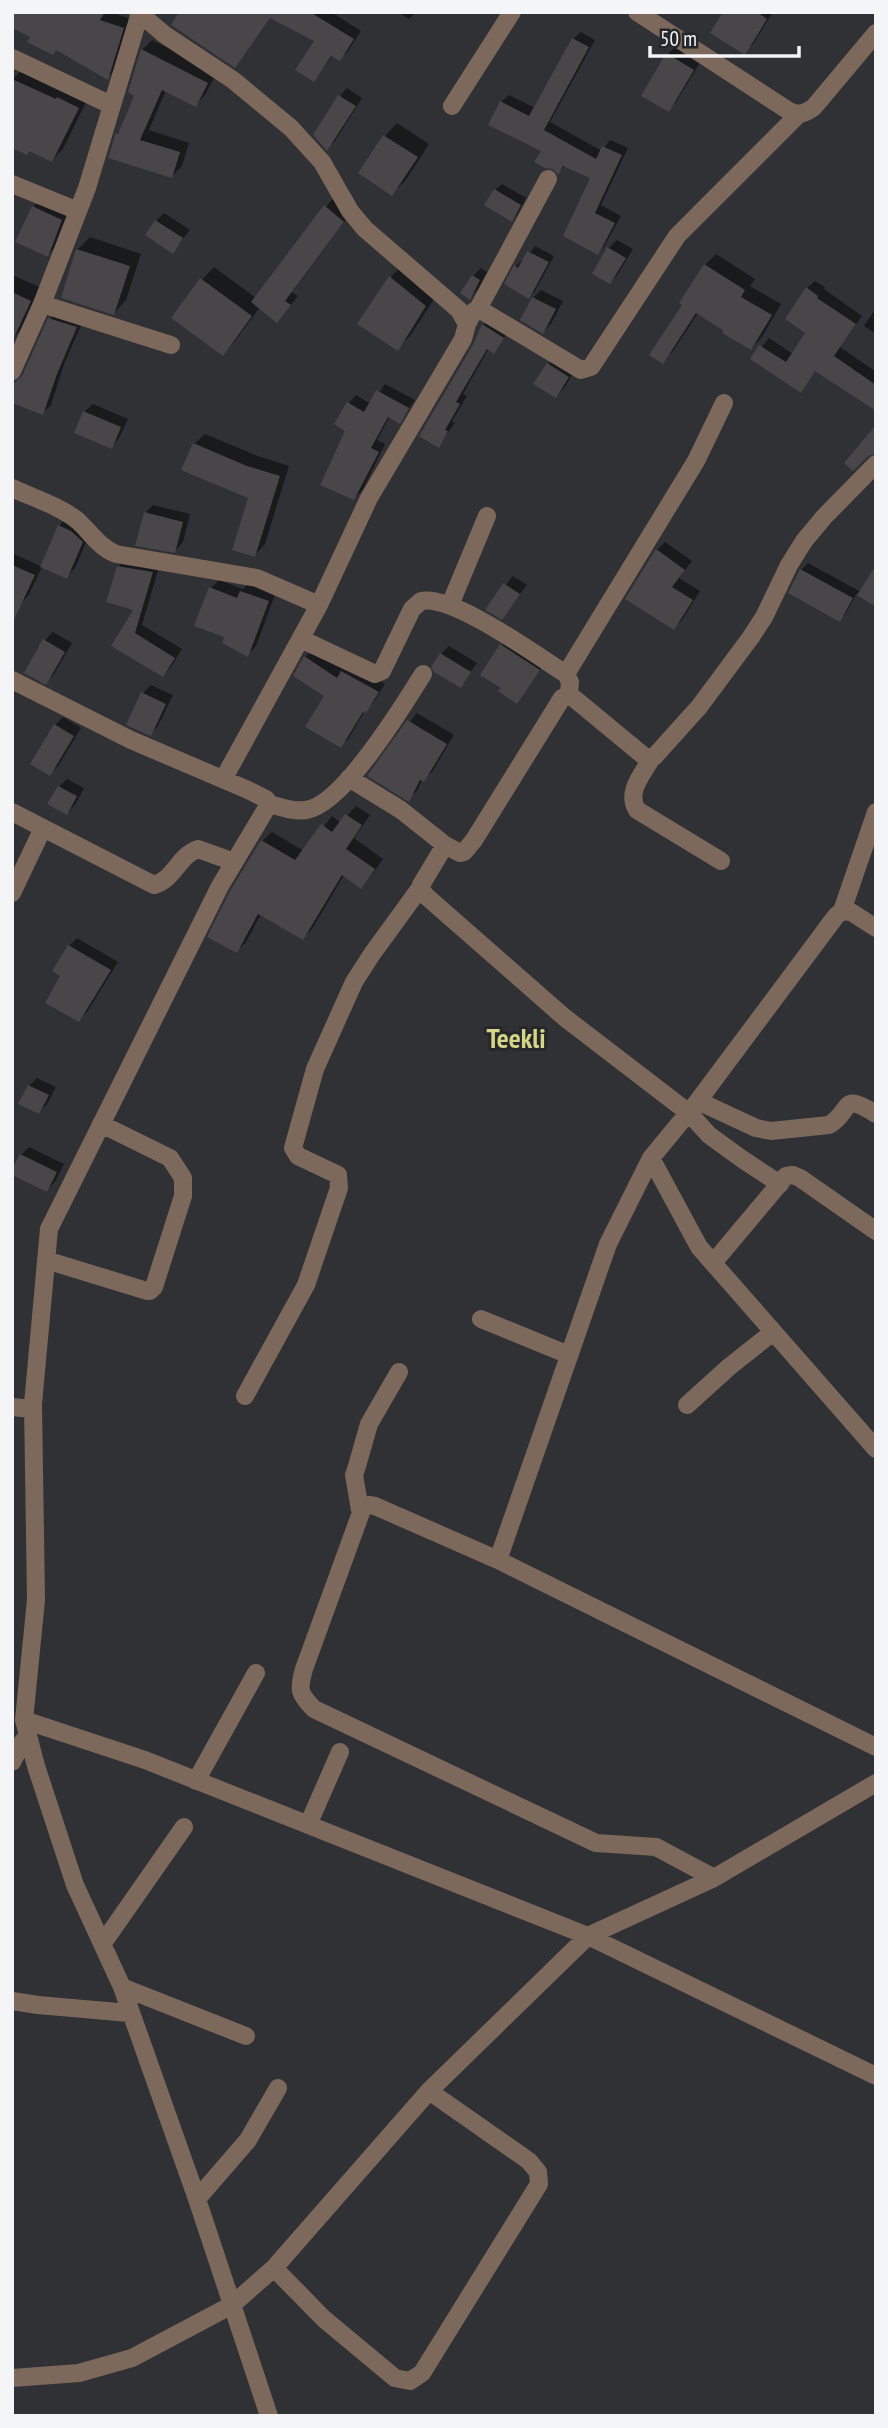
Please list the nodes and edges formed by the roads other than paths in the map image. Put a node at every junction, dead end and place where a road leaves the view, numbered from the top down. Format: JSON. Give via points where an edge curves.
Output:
{"nodes":[{"id":1,"x":512,"y":12,"type":"edge"},
{"id":2,"x":637,"y":12,"type":"edge"},
{"id":3,"x":138,"y":14,"type":"edge"},
{"id":4,"x":876,"y":33,"type":"edge"},
{"id":5,"x":12,"y":58,"type":"edge"},
{"id":6,"x":111,"y":105,"type":"junction"},
{"id":7,"x":452,"y":106,"type":"dead end"},
{"id":8,"x":799,"y":114,"type":"junction"},
{"id":9,"x":548,"y":179,"type":"dead end"},
{"id":10,"x":12,"y":184,"type":"edge"},
{"id":11,"x":78,"y":211,"type":"junction"},
{"id":12,"x":42,"y":304,"type":"junction"},
{"id":13,"x":478,"y":309,"type":"junction"},
{"id":14,"x":467,"y":324,"type":"junction"},
{"id":15,"x":171,"y":345,"type":"dead end"},
{"id":16,"x":12,"y":371,"type":"edge"},
{"id":17,"x":724,"y":403,"type":"dead end"},
{"id":18,"x":876,"y":464,"type":"edge"},
{"id":19,"x":12,"y":488,"type":"edge"},
{"id":20,"x":487,"y":516,"type":"dead end"},
{"id":21,"x":319,"y":605,"type":"junction"},
{"id":22,"x":450,"y":605,"type":"junction"},
{"id":23,"x":301,"y":639,"type":"junction"},
{"id":24,"x":423,"y":674,"type":"dead end"},
{"id":25,"x":566,"y":674,"type":"junction"},
{"id":26,"x":12,"y":680,"type":"edge"},
{"id":27,"x":569,"y":694,"type":"junction"},
{"id":28,"x":651,"y":759,"type":"junction"},
{"id":29,"x":224,"y":778,"type":"junction"},
{"id":30,"x":349,"y":778,"type":"junction"},
{"id":31,"x":269,"y":804,"type":"junction"},
{"id":32,"x":876,"y":812,"type":"edge"},
{"id":33,"x":12,"y":813,"type":"edge"},
{"id":34,"x":43,"y":828,"type":"junction"},
{"id":35,"x":445,"y":845,"type":"junction"},
{"id":36,"x":721,"y":861,"type":"dead end"},
{"id":37,"x":234,"y":863,"type":"junction"},
{"id":38,"x":420,"y":888,"type":"junction"},
{"id":39,"x":12,"y":893,"type":"edge"},
{"id":40,"x":842,"y":911,"type":"junction"},
{"id":41,"x":876,"y":928,"type":"edge"},
{"id":42,"x":694,"y":1107,"type":"junction"},
{"id":43,"x":876,"y":1114,"type":"edge"},
{"id":44,"x":100,"y":1124,"type":"junction"},
{"id":45,"x":651,"y":1158,"type":"junction"},
{"id":46,"x":780,"y":1184,"type":"junction"},
{"id":47,"x":876,"y":1231,"type":"edge"},
{"id":48,"x":46,"y":1260,"type":"junction"},
{"id":49,"x":713,"y":1263,"type":"junction"},
{"id":50,"x":481,"y":1319,"type":"dead end"},
{"id":51,"x":773,"y":1332,"type":"junction"},
{"id":52,"x":569,"y":1354,"type":"junction"},
{"id":53,"x":399,"y":1372,"type":"dead end"},
{"id":54,"x":245,"y":1396,"type":"dead end"},
{"id":55,"x":687,"y":1405,"type":"dead end"},
{"id":56,"x":12,"y":1407,"type":"edge"},
{"id":57,"x":33,"y":1409,"type":"junction"},
{"id":58,"x":876,"y":1449,"type":"edge"},
{"id":59,"x":360,"y":1510,"type":"junction"},
{"id":60,"x":498,"y":1560,"type":"junction"},
{"id":61,"x":256,"y":1673,"type":"dead end"},
{"id":62,"x":24,"y":1720,"type":"junction"},
{"id":63,"x":22,"y":1740,"type":"edge"},
{"id":64,"x":876,"y":1747,"type":"edge"},
{"id":65,"x":340,"y":1752,"type":"dead end"},
{"id":66,"x":12,"y":1762,"type":"edge"},
{"id":67,"x":196,"y":1781,"type":"junction"},
{"id":68,"x":876,"y":1783,"type":"edge"},
{"id":69,"x":308,"y":1825,"type":"junction"},
{"id":70,"x":184,"y":1827,"type":"dead end"},
{"id":71,"x":714,"y":1878,"type":"junction"},
{"id":72,"x":588,"y":1936,"type":"junction"},
{"id":73,"x":103,"y":1943,"type":"junction"},
{"id":74,"x":122,"y":1987,"type":"junction"},
{"id":75,"x":12,"y":2001,"type":"edge"},
{"id":76,"x":129,"y":2013,"type":"junction"},
{"id":77,"x":246,"y":2036,"type":"dead end"},
{"id":78,"x":876,"y":2076,"type":"edge"},
{"id":79,"x":278,"y":2088,"type":"dead end"},
{"id":80,"x":429,"y":2091,"type":"junction"},
{"id":81,"x":197,"y":2199,"type":"junction"},
{"id":82,"x":274,"y":2268,"type":"junction"},
{"id":83,"x":232,"y":2305,"type":"junction"},
{"id":84,"x":12,"y":2378,"type":"edge"},
{"id":85,"x":269,"y":2416,"type":"edge"}],
"edges":[{"from":1,"to":7,"type":"street"},
{"from":2,"to":8,"type":"street"},
{"from":3,"to":6,"type":"street"},
{"from":3,"to":14,"type":"street","via":[[291,128],[322,162],[356,218],[459,310]]},
{"from":4,"to":8,"type":"street","via":[[814,107]]},
{"from":5,"to":6,"type":"street"},
{"from":6,"to":11,"type":"street"},
{"from":8,"to":13,"type":"street","via":[[677,236],[590,367],[581,370]]},
{"from":9,"to":13,"type":"street"},
{"from":10,"to":11,"type":"street"},
{"from":11,"to":12,"type":"street"},
{"from":12,"to":15,"type":"street"},
{"from":12,"to":16,"type":"street"},
{"from":13,"to":14,"type":"street"},
{"from":14,"to":21,"type":"street","via":[[463,339],[369,498]]},
{"from":17,"to":25,"type":"street","via":[[696,461]]},
{"from":18,"to":28,"type":"street","via":[[804,541],[751,637],[699,707]]},
{"from":19,"to":21,"type":"street","via":[[69,515],[105,550],[257,578]]},
{"from":20,"to":22,"type":"street"},
{"from":21,"to":23,"type":"street"},
{"from":22,"to":23,"type":"street","via":[[426,600],[416,604],[382,671],[374,674]]},
{"from":22,"to":25,"type":"street"},
{"from":23,"to":29,"type":"street"},
{"from":24,"to":30,"type":"street"},
{"from":25,"to":27,"type":"street"},
{"from":26,"to":29,"type":"street","via":[[131,740]]},
{"from":27,"to":28,"type":"street"},
{"from":27,"to":35,"type":"street","via":[[562,698],[474,841],[460,853]]},
{"from":28,"to":36,"type":"street","via":[[633,792],[637,810]]},
{"from":29,"to":31,"type":"street"},
{"from":30,"to":31,"type":"street","via":[[323,804],[307,810]]},
{"from":30,"to":35,"type":"street","via":[[401,810]]},
{"from":31,"to":37,"type":"street"},
{"from":32,"to":40,"type":"street"},
{"from":33,"to":34,"type":"street"},
{"from":34,"to":37,"type":"street","via":[[154,885],[162,883],[185,856],[198,849]]},
{"from":34,"to":39,"type":"street"},
{"from":35,"to":38,"type":"street"},
{"from":37,"to":44,"type":"street"},
{"from":38,"to":42,"type":"street","via":[[564,1017]]},
{"from":38,"to":54,"type":"street","via":[[354,982],[315,1069],[293,1148],[298,1156],[338,1175],[339,1188],[306,1286]]},
{"from":40,"to":41,"type":"street"},
{"from":40,"to":42,"type":"street"},
{"from":42,"to":43,"type":"street","via":[[771,1131],[829,1125],[853,1103]]},
{"from":42,"to":45,"type":"street"},
{"from":42,"to":46,"type":"street","via":[[709,1135]]},
{"from":44,"to":48,"type":"street","via":[[49,1229]]},
{"from":44,"to":48,"type":"street","via":[[170,1158],[183,1178],[183,1196],[153,1290]]},
{"from":45,"to":49,"type":"street","via":[[699,1247]]},
{"from":45,"to":52,"type":"street","via":[[608,1244]]},
{"from":46,"to":47,"type":"street","via":[[790,1175],[800,1178]]},
{"from":46,"to":49,"type":"street"},
{"from":48,"to":57,"type":"street"},
{"from":49,"to":51,"type":"street"},
{"from":50,"to":52,"type":"street"},
{"from":51,"to":55,"type":"street"},
{"from":51,"to":58,"type":"street"},
{"from":52,"to":60,"type":"street"},
{"from":53,"to":59,"type":"street","via":[[369,1424],[354,1475]]},
{"from":56,"to":57,"type":"street"},
{"from":57,"to":62,"type":"street","via":[[36,1600]]},
{"from":59,"to":60,"type":"street","via":[[375,1506]]},
{"from":59,"to":71,"type":"street","via":[[304,1669],[302,1697],[314,1709],[596,1843],[656,1847]]},
{"from":60,"to":64,"type":"street"},
{"from":61,"to":67,"type":"street"},
{"from":62,"to":63,"type":"street"},
{"from":62,"to":67,"type":"street","via":[[145,1759]]},
{"from":63,"to":66,"type":"street"},
{"from":63,"to":73,"type":"street","via":[[75,1885]]},
{"from":65,"to":69,"type":"street"},
{"from":67,"to":69,"type":"street"},
{"from":68,"to":71,"type":"street"},
{"from":69,"to":72,"type":"street"},
{"from":70,"to":73,"type":"street"},
{"from":71,"to":72,"type":"street"},
{"from":72,"to":78,"type":"street"},
{"from":72,"to":80,"type":"street"},
{"from":73,"to":74,"type":"street"},
{"from":74,"to":76,"type":"street"},
{"from":74,"to":77,"type":"street"},
{"from":75,"to":76,"type":"street"},
{"from":76,"to":81,"type":"street"},
{"from":79,"to":81,"type":"street","via":[[248,2140]]},
{"from":80,"to":82,"type":"street"},
{"from":80,"to":82,"type":"street","via":[[529,2161],[538,2172],[539,2184],[422,2373],[410,2381],[395,2378],[324,2319]]},
{"from":81,"to":83,"type":"street"},
{"from":82,"to":83,"type":"street"},
{"from":83,"to":84,"type":"street","via":[[132,2358],[79,2373]]},
{"from":83,"to":85,"type":"street"}]}
